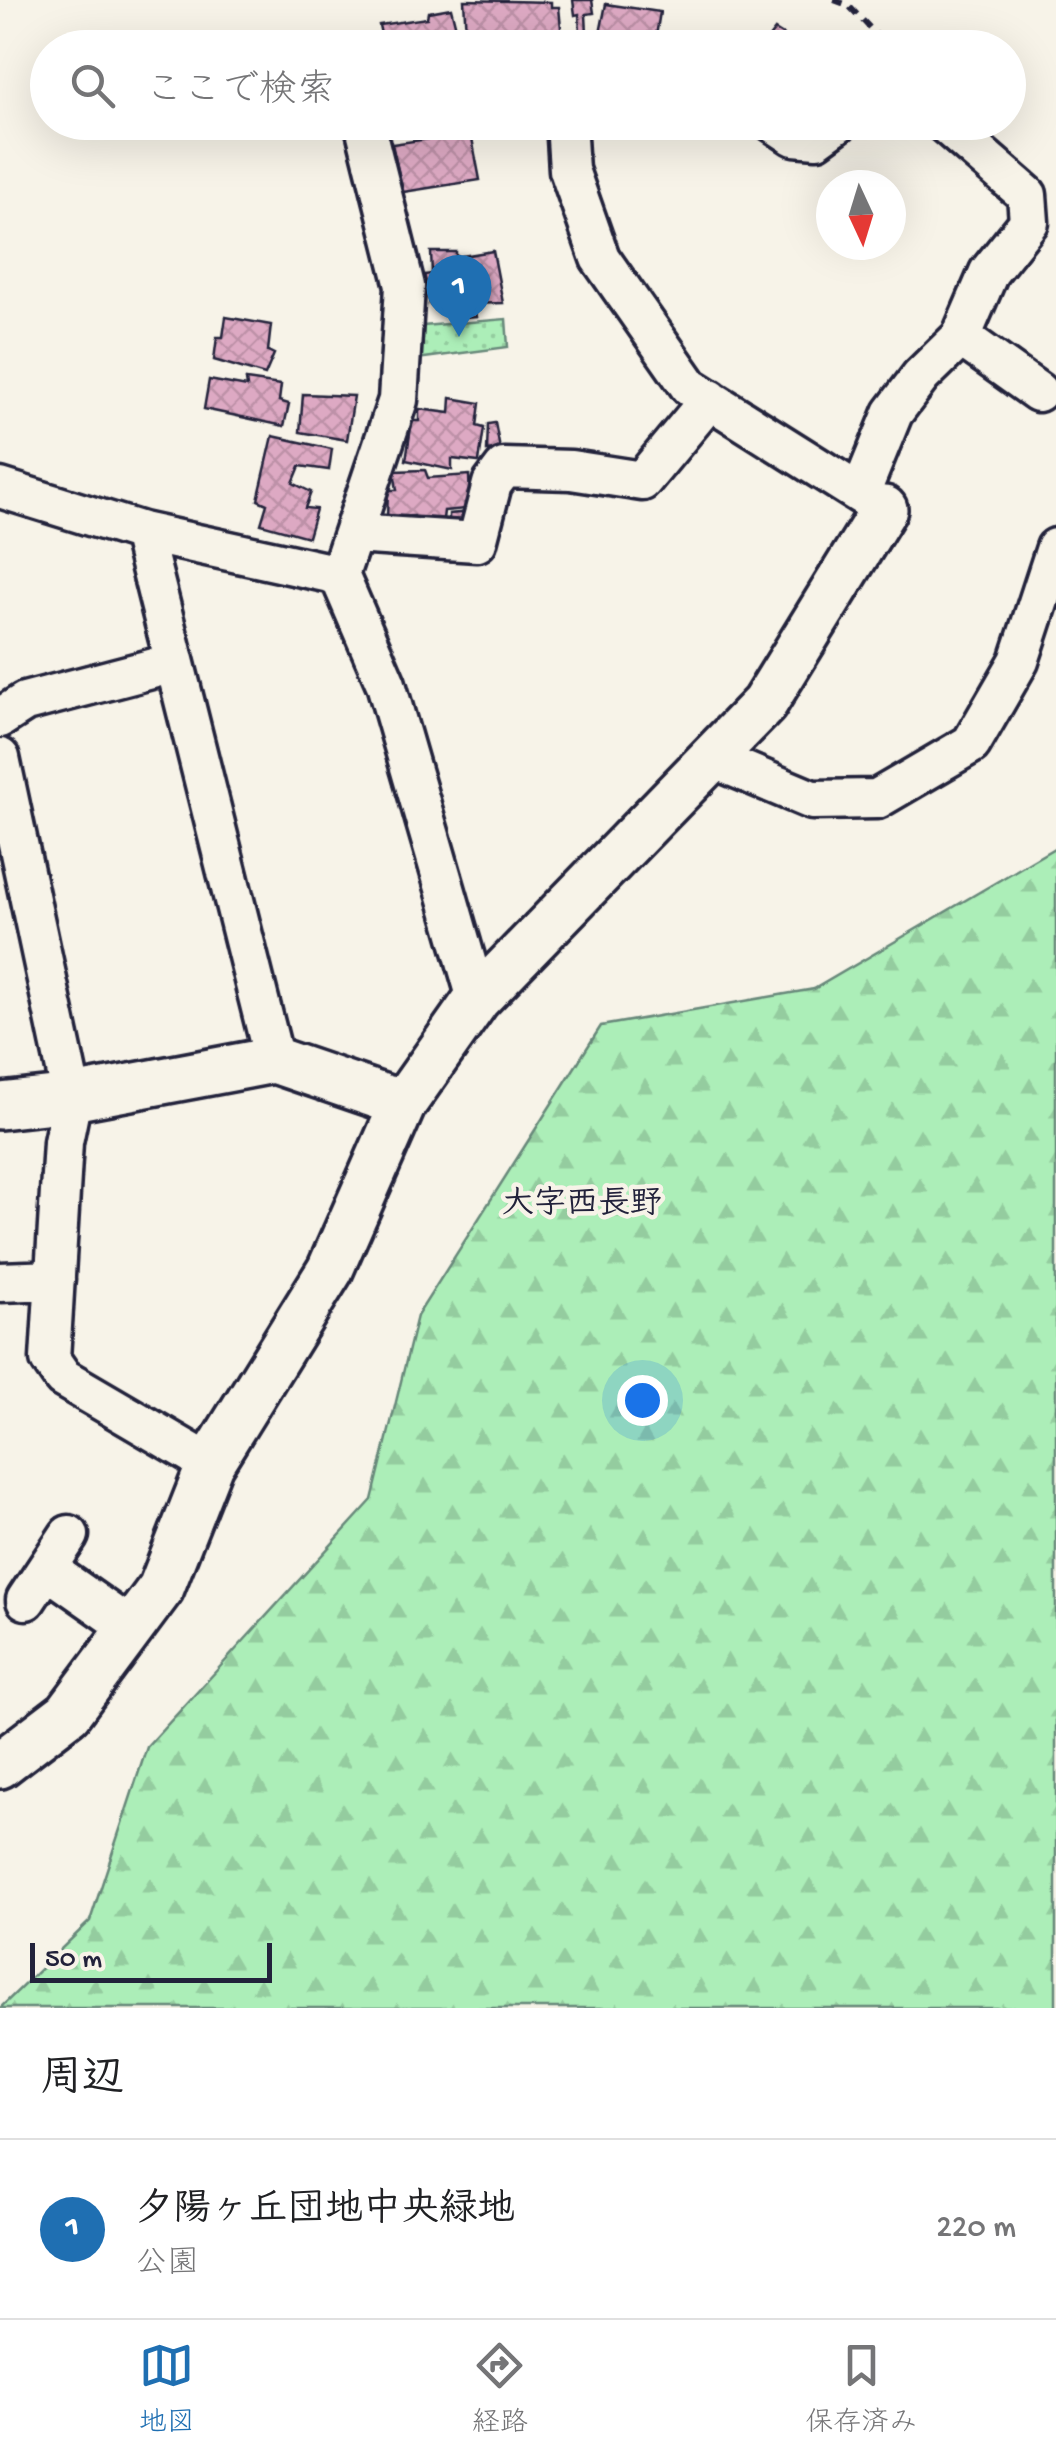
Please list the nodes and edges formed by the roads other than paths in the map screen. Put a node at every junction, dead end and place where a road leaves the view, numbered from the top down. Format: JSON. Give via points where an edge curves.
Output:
{"nodes":[{"id":1,"x":368,"y":140,"type":"edge"},
{"id":2,"x":567,"y":140,"type":"edge"},
{"id":3,"x":964,"y":140,"type":"edge"},
{"id":4,"x":961,"y":337,"type":"junction"},
{"id":5,"x":1038,"y":392,"type":"dead end"},
{"id":6,"x":710,"y":399,"type":"junction"},
{"id":7,"x":0,"y":488,"type":"edge"},
{"id":8,"x":872,"y":501,"type":"junction"},
{"id":9,"x":142,"y":532,"type":"junction"},
{"id":10,"x":353,"y":534,"type":"junction"},
{"id":11,"x":1056,"y":548,"type":"edge"},
{"id":12,"x":339,"y":576,"type":"junction"},
{"id":13,"x":174,"y":663,"type":"junction"},
{"id":14,"x":0,"y":718,"type":"edge"},
{"id":15,"x":0,"y":758,"type":"edge"},
{"id":16,"x":712,"y":758,"type":"junction"},
{"id":17,"x":477,"y":999,"type":"junction"},
{"id":18,"x":274,"y":1060,"type":"junction"},
{"id":19,"x":72,"y":1098,"type":"junction"},
{"id":20,"x":403,"y":1104,"type":"junction"},
{"id":21,"x":0,"y":1106,"type":"edge"},
{"id":22,"x":55,"y":1280,"type":"junction"},
{"id":23,"x":0,"y":1282,"type":"edge"},
{"id":24,"x":210,"y":1464,"type":"junction"},
{"id":25,"x":69,"y":1535,"type":"dead end"},
{"id":26,"x":47,"y":1569,"type":"junction"},
{"id":27,"x":26,"y":1600,"type":"dead end"},
{"id":28,"x":131,"y":1628,"type":"junction"},
{"id":29,"x":0,"y":1765,"type":"edge"}],
"edges":[{"from":1,"to":10,"type":"street","via":[[405,286],[398,400]]},
{"from":2,"to":6,"type":"street","via":[[569,170],[600,258],[690,387]]},
{"from":3,"to":4,"type":"street","via":[[1027,194],[1029,222],[989,272]]},
{"from":4,"to":5,"type":"street"},
{"from":4,"to":8,"type":"street","via":[[893,413]]},
{"from":6,"to":8,"type":"street"},
{"from":6,"to":10,"type":"street","via":[[642,481],[504,468],[492,484],[477,542]]},
{"from":7,"to":9,"type":"street"},
{"from":8,"to":16,"type":"street","via":[[764,704]]},
{"from":9,"to":12,"type":"street"},
{"from":9,"to":13,"type":"street"},
{"from":10,"to":12,"type":"street"},
{"from":11,"to":16,"type":"street","via":[[1020,661],[971,744],[878,799],[812,800]]},
{"from":12,"to":17,"type":"street","via":[[386,684]]},
{"from":13,"to":14,"type":"street","via":[[24,702]]},
{"from":13,"to":18,"type":"street"},
{"from":15,"to":19,"type":"street"},
{"from":16,"to":17,"type":"street"},
{"from":17,"to":20,"type":"street"},
{"from":18,"to":19,"type":"street"},
{"from":18,"to":20,"type":"street"},
{"from":19,"to":21,"type":"street"},
{"from":19,"to":22,"type":"street"},
{"from":20,"to":24,"type":"street","via":[[330,1270]]},
{"from":22,"to":23,"type":"street"},
{"from":22,"to":24,"type":"street","via":[[50,1359],[63,1378]]},
{"from":24,"to":28,"type":"street","via":[[161,1588]]},
{"from":25,"to":26,"type":"street"},
{"from":26,"to":27,"type":"street"},
{"from":26,"to":28,"type":"street"},
{"from":28,"to":29,"type":"street","via":[[68,1713]]}]}
